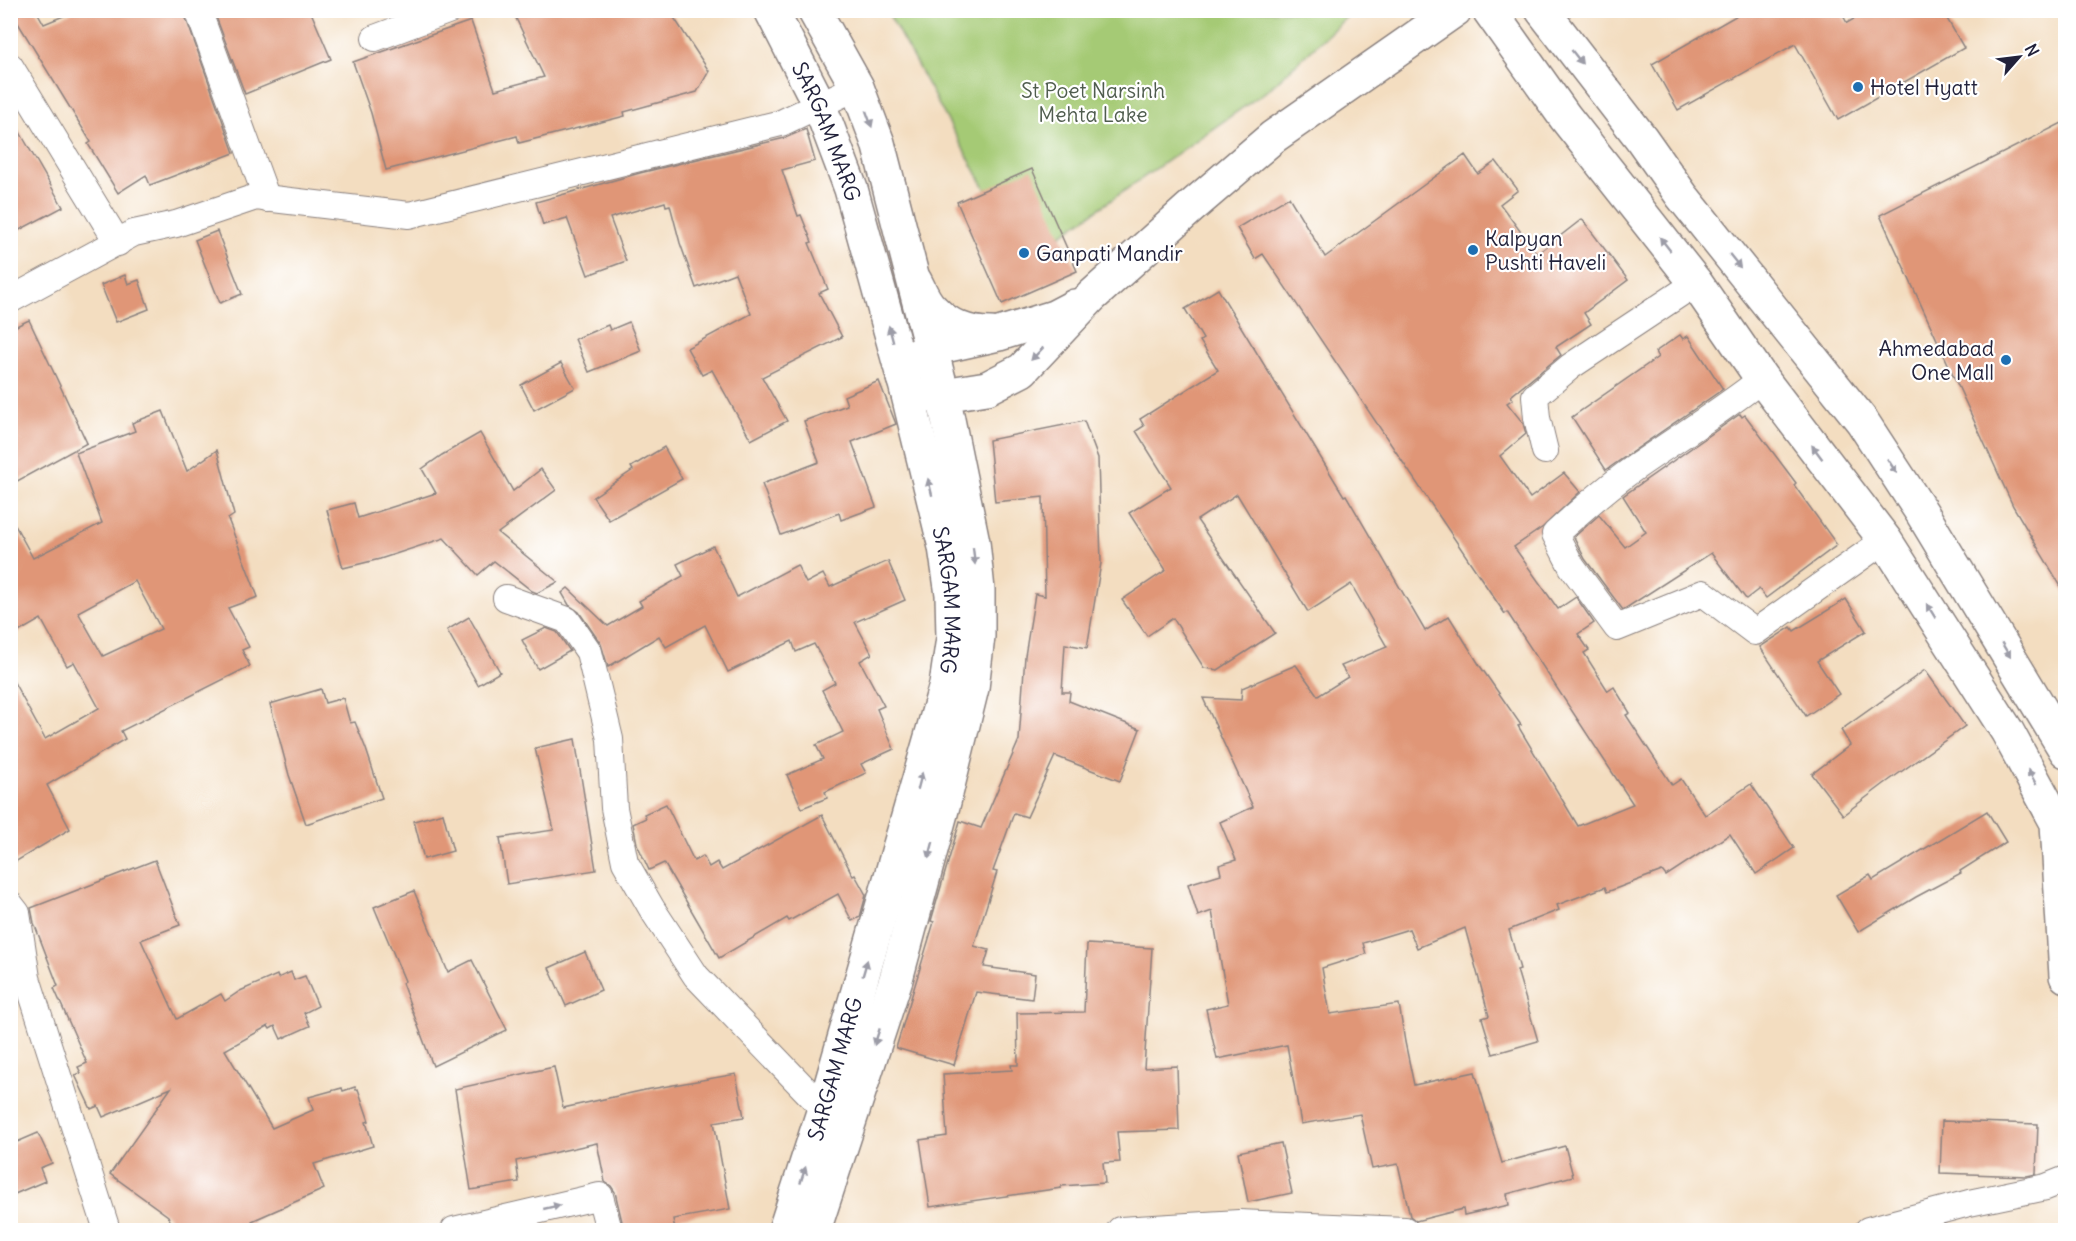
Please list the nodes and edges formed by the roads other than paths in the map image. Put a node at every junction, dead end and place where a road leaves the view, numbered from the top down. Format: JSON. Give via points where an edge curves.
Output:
{"nodes":[{"id":1,"x":198,"y":10,"type":"edge"},
{"id":2,"x":450,"y":10,"type":"edge"},
{"id":3,"x":771,"y":10,"type":"edge"},
{"id":4,"x":814,"y":10,"type":"edge"},
{"id":5,"x":1455,"y":10,"type":"edge"},
{"id":6,"x":1489,"y":10,"type":"edge"},
{"id":7,"x":1542,"y":10,"type":"edge"},
{"id":8,"x":375,"y":38,"type":"dead end"},
{"id":9,"x":10,"y":66,"type":"edge"},
{"id":10,"x":857,"y":87,"type":"junction"},
{"id":11,"x":819,"y":104,"type":"junction"},
{"id":12,"x":267,"y":199,"type":"junction"},
{"id":13,"x":118,"y":243,"type":"junction"},
{"id":14,"x":915,"y":281,"type":"junction"},
{"id":15,"x":1696,"y":283,"type":"junction"},
{"id":16,"x":1092,"y":296,"type":"junction"},
{"id":17,"x":10,"y":300,"type":"edge"},
{"id":18,"x":999,"y":334,"type":"junction"},
{"id":19,"x":931,"y":349,"type":"junction"},
{"id":20,"x":1762,"y":379,"type":"junction"},
{"id":21,"x":905,"y":384,"type":"junction"},
{"id":22,"x":987,"y":388,"type":"junction"},
{"id":23,"x":943,"y":395,"type":"junction"},
{"id":24,"x":1545,"y":451,"type":"dead end"},
{"id":25,"x":954,"y":452,"type":"junction"},
{"id":26,"x":1885,"y":540,"type":"junction"},
{"id":27,"x":506,"y":598,"type":"dead end"},
{"id":28,"x":2066,"y":751,"type":"edge"},
{"id":29,"x":2061,"y":821,"type":"edge"},
{"id":30,"x":10,"y":904,"type":"edge"},
{"id":31,"x":2066,"y":976,"type":"edge"},
{"id":32,"x":824,"y":1108,"type":"junction"},
{"id":33,"x":2066,"y":1179,"type":"edge"},
{"id":34,"x":107,"y":1230,"type":"edge"},
{"id":35,"x":454,"y":1230,"type":"edge"},
{"id":36,"x":609,"y":1230,"type":"edge"},
{"id":37,"x":785,"y":1230,"type":"edge"},
{"id":38,"x":814,"y":1230,"type":"edge"},
{"id":39,"x":1120,"y":1230,"type":"edge"},
{"id":40,"x":1405,"y":1230,"type":"edge"},
{"id":41,"x":1868,"y":1230,"type":"edge"}],
"edges":[{"from":1,"to":12,"type":"street"},
{"from":2,"to":8,"type":"street"},
{"from":3,"to":11,"type":"street","name":"SARGAM MARG"},
{"from":4,"to":10,"type":"street","name":"SARGAM MARG"},
{"from":5,"to":16,"type":"street","via":[[1273,137]]},
{"from":15,"to":6,"type":"street","one_way":true,"via":[[1564,117]]},
{"from":7,"to":28,"type":"street","one_way":true,"via":[[1682,196],[1862,421],[1923,513]]},
{"from":9,"to":13,"type":"street"},
{"from":10,"to":11,"type":"street"},
{"from":10,"to":14,"type":"street","name":"SARGAM MARG","one_way":true,"via":[[878,143]]},
{"from":11,"to":12,"type":"street","via":[[782,123],[409,215]]},
{"from":21,"to":11,"type":"street","name":"SARGAM MARG","one_way":true,"via":[[851,189]]},
{"from":12,"to":13,"type":"street","via":[[256,197],[176,224],[134,233]]},
{"from":13,"to":17,"type":"street"},
{"from":14,"to":18,"type":"street","via":[[930,308],[952,325],[973,334]]},
{"from":14,"to":19,"type":"street","name":"SARGAM MARG"},
{"from":15,"to":20,"type":"street"},
{"from":15,"to":24,"type":"street","via":[[1571,366],[1535,396]]},
{"from":16,"to":18,"type":"street","via":[[1054,317]]},
{"from":16,"to":22,"type":"street","one_way":true,"via":[[1022,370]]},
{"from":18,"to":19,"type":"street"},
{"from":19,"to":21,"type":"street","via":[[916,356]]},
{"from":19,"to":23,"type":"street","name":"SARGAM MARG"},
{"from":26,"to":20,"type":"street","one_way":true},
{"from":20,"to":26,"type":"street","via":[[1632,470],[1555,534],[1572,567],[1617,628],[1703,593],[1755,632]]},
{"from":21,"to":23,"type":"street","via":[[924,396]]},
{"from":32,"to":21,"type":"street","name":"SARGAM MARG","one_way":true,"via":[[943,696],[953,638],[945,547]]},
{"from":22,"to":23,"type":"street"},
{"from":22,"to":25,"type":"street","via":[[959,422]]},
{"from":23,"to":25,"type":"street","name":"SARGAM MARG"},
{"from":25,"to":38,"type":"street","name":"SARGAM MARG","one_way":true,"via":[[973,542],[978,590],[972,688],[896,980]]},
{"from":29,"to":26,"type":"street","one_way":true},
{"from":27,"to":32,"type":"street","via":[[567,620],[589,652],[610,739],[614,808],[626,862],[696,976]]},
{"from":29,"to":31,"type":"street"},
{"from":30,"to":34,"type":"street","via":[[17,913],[27,978]]},
{"from":37,"to":32,"type":"street","name":"SARGAM MARG","one_way":true},
{"from":33,"to":41,"type":"street"},
{"from":35,"to":36,"type":"street","one_way":true,"via":[[600,1196]]},
{"from":39,"to":40,"type":"street","via":[[1239,1223]]}]}
